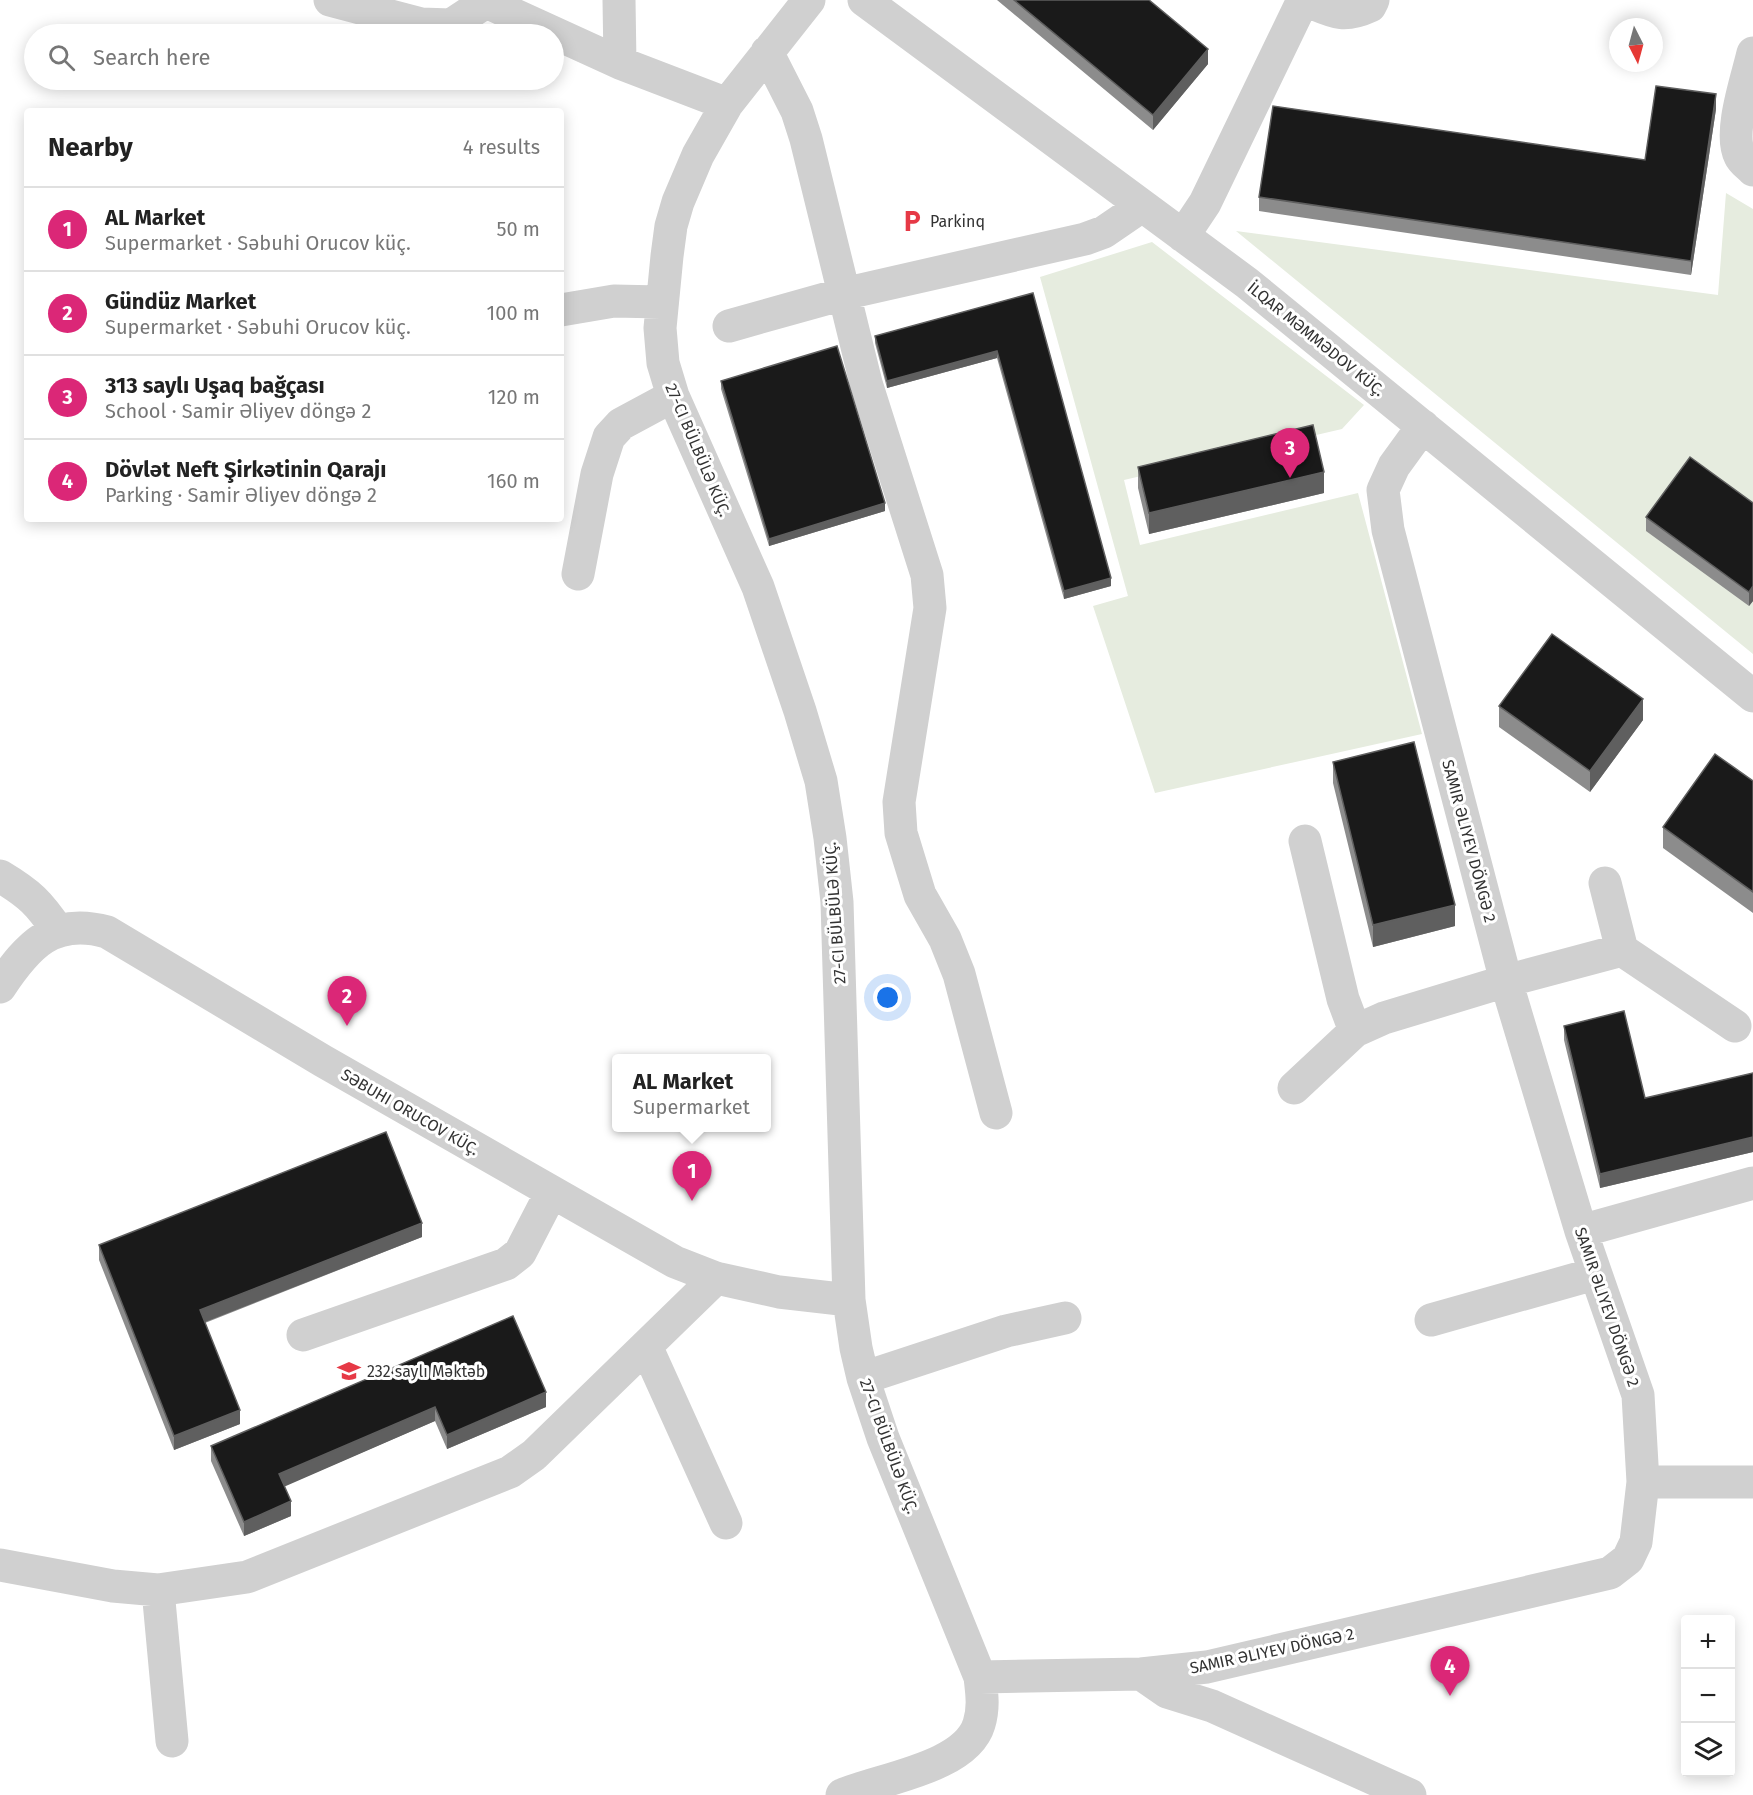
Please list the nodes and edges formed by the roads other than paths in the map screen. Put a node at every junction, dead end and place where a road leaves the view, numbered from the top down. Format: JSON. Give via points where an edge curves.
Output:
{"nodes":[{"id":1,"x":330,"y":0,"type":"edge"},
{"id":2,"x":619,"y":0,"type":"edge"},
{"id":3,"x":809,"y":0,"type":"edge"},
{"id":4,"x":864,"y":0,"type":"edge"},
{"id":5,"x":1304,"y":0,"type":"edge"},
{"id":6,"x":1373,"y":0,"type":"edge"},
{"id":7,"x":484,"y":1,"type":"edge"},
{"id":8,"x":421,"y":24,"type":"edge"},
{"id":9,"x":452,"y":24,"type":"edge"},
{"id":10,"x":534,"y":24,"type":"edge"},
{"id":11,"x":564,"y":37,"type":"edge"},
{"id":12,"x":767,"y":52,"type":"junction"},
{"id":13,"x":1753,"y":54,"type":"edge"},
{"id":14,"x":620,"y":63,"type":"junction"},
{"id":15,"x":727,"y":104,"type":"junction"},
{"id":16,"x":1753,"y":170,"type":"edge"},
{"id":17,"x":1142,"y":206,"type":"junction"},
{"id":18,"x":1183,"y":236,"type":"junction"},
{"id":19,"x":843,"y":294,"type":"junction"},
{"id":20,"x":661,"y":302,"type":"junction"},
{"id":21,"x":564,"y":309,"type":"edge"},
{"id":22,"x":729,"y":326,"type":"dead end"},
{"id":23,"x":673,"y":396,"type":"junction"},
{"id":24,"x":1423,"y":426,"type":"junction"},
{"id":25,"x":578,"y":574,"type":"dead end"},
{"id":26,"x":1753,"y":696,"type":"edge"},
{"id":27,"x":1305,"y":841,"type":"dead end"},
{"id":28,"x":0,"y":876,"type":"edge"},
{"id":29,"x":1605,"y":883,"type":"dead end"},
{"id":30,"x":58,"y":931,"type":"junction"},
{"id":31,"x":1622,"y":950,"type":"junction"},
{"id":32,"x":1506,"y":981,"type":"junction"},
{"id":33,"x":0,"y":987,"type":"edge"},
{"id":34,"x":1735,"y":1026,"type":"dead end"},
{"id":35,"x":1355,"y":1031,"type":"junction"},
{"id":36,"x":1294,"y":1088,"type":"dead end"},
{"id":37,"x":996,"y":1113,"type":"dead end"},
{"id":38,"x":1753,"y":1183,"type":"edge"},
{"id":39,"x":551,"y":1193,"type":"junction"},
{"id":40,"x":1581,"y":1231,"type":"junction"},
{"id":41,"x":1594,"y":1274,"type":"junction"},
{"id":42,"x":716,"y":1278,"type":"junction"},
{"id":43,"x":849,"y":1300,"type":"junction"},
{"id":44,"x":1065,"y":1318,"type":"dead end"},
{"id":45,"x":1431,"y":1320,"type":"dead end"},
{"id":46,"x":303,"y":1335,"type":"dead end"},
{"id":47,"x":646,"y":1346,"type":"junction"},
{"id":48,"x":863,"y":1378,"type":"junction"},
{"id":49,"x":1642,"y":1482,"type":"junction"},
{"id":50,"x":1753,"y":1482,"type":"edge"},
{"id":51,"x":726,"y":1523,"type":"dead end"},
{"id":52,"x":0,"y":1564,"type":"edge"},
{"id":53,"x":158,"y":1590,"type":"junction"},
{"id":54,"x":1141,"y":1674,"type":"junction"},
{"id":55,"x":980,"y":1677,"type":"junction"},
{"id":56,"x":172,"y":1741,"type":"dead end"},
{"id":57,"x":848,"y":1794,"type":"edge"},
{"id":58,"x":1410,"y":1795,"type":"edge"}],
"edges":[{"from":1,"to":8,"type":"street"},
{"from":2,"to":14,"type":"street"},
{"from":3,"to":12,"type":"street","name":"27-CI BÜLBÜLƏ KÜÇ."},
{"from":4,"to":17,"type":"street","name":"İLQAR MƏMMƏDOV KÜÇ."},
{"from":5,"to":6,"type":"street","via":[[1354,14],[1370,6]]},
{"from":5,"to":18,"type":"street","via":[[1205,203]]},
{"from":7,"to":9,"type":"street"},
{"from":7,"to":10,"type":"street"},
{"from":11,"to":14,"type":"street"},
{"from":12,"to":15,"type":"street","name":"27-CI BÜLBÜLƏ KÜÇ."},
{"from":12,"to":19,"type":"street","via":[[803,129]]},
{"from":13,"to":16,"type":"street","via":[[1736,139],[1740,157]]},
{"from":14,"to":15,"type":"street"},
{"from":15,"to":20,"type":"street","name":"27-CI BÜLBÜLƏ KÜÇ.","via":[[698,155],[678,202]]},
{"from":17,"to":18,"type":"street","name":"İLQAR MƏMMƏDOV KÜÇ."},
{"from":17,"to":19,"type":"street","via":[[1104,232],[1085,239]]},
{"from":18,"to":24,"type":"street","name":"İLQAR MƏMMƏDOV KÜÇ."},
{"from":19,"to":22,"type":"street"},
{"from":19,"to":37,"type":"street","via":[[866,383],[927,575],[930,608],[899,802],[901,833],[920,895],[945,939],[958,974]]},
{"from":20,"to":21,"type":"street","via":[[614,301]]},
{"from":20,"to":23,"type":"street","name":"27-CI BÜLBÜLƏ KÜÇ.","via":[[663,363]]},
{"from":23,"to":25,"type":"street","via":[[621,424],[609,437],[597,474]]},
{"from":23,"to":43,"type":"street","name":"27-CI BÜLBÜLƏ KÜÇ.","via":[[758,587],[821,781],[837,902]]},
{"from":24,"to":26,"type":"street","name":"İLQAR MƏMMƏDOV KÜÇ."},
{"from":24,"to":32,"type":"street","name":"SAMIR ƏLIYEV DÖNGƏ 2","via":[[1394,466],[1383,490],[1388,530]]},
{"from":27,"to":35,"type":"street","via":[[1343,999]]},
{"from":28,"to":30,"type":"street","via":[[40,904]]},
{"from":29,"to":31,"type":"street"},
{"from":30,"to":33,"type":"street","name":"SƏBUHI ORUCOV KÜÇ.","via":[[20,958]]},
{"from":30,"to":39,"type":"street","name":"SƏBUHI ORUCOV KÜÇ.","via":[[88,927],[107,932]]},
{"from":31,"to":32,"type":"street"},
{"from":31,"to":34,"type":"street"},
{"from":32,"to":35,"type":"street","via":[[1384,1018]]},
{"from":32,"to":40,"type":"street","name":"SAMIR ƏLIYEV DÖNGƏ 2"},
{"from":35,"to":36,"type":"street"},
{"from":38,"to":40,"type":"street"},
{"from":39,"to":42,"type":"street","name":"SƏBUHI ORUCOV KÜÇ.","via":[[675,1262]]},
{"from":39,"to":46,"type":"street","via":[[520,1253],[506,1264]]},
{"from":40,"to":41,"type":"street","name":"SAMIR ƏLIYEV DÖNGƏ 2"},
{"from":41,"to":45,"type":"street"},
{"from":41,"to":49,"type":"street","name":"SAMIR ƏLIYEV DÖNGƏ 2","via":[[1638,1395]]},
{"from":42,"to":43,"type":"street","name":"SƏBUHI ORUCOV KÜÇ.","via":[[779,1292]]},
{"from":42,"to":47,"type":"street"},
{"from":43,"to":48,"type":"street","name":"27-CI BÜLBÜLƏ KÜÇ."},
{"from":44,"to":48,"type":"street","via":[[1006,1330]]},
{"from":47,"to":51,"type":"street"},
{"from":47,"to":53,"type":"street","via":[[534,1455],[510,1472],[247,1577]]},
{"from":48,"to":55,"type":"street","name":"27-CI BÜLBÜLƏ KÜÇ.","via":[[883,1438]]},
{"from":49,"to":50,"type":"street"},
{"from":49,"to":54,"type":"street","name":"SAMIR ƏLIYEV DÖNGƏ 2","via":[[1636,1542],[1628,1559],[1610,1573],[1207,1667]]},
{"from":52,"to":53,"type":"street","via":[[113,1586]]},
{"from":53,"to":56,"type":"street"},
{"from":54,"to":55,"type":"street","name":"SAMIR ƏLIYEV DÖNGƏ 2"},
{"from":54,"to":58,"type":"street","via":[[1167,1692],[1212,1706]]},
{"from":55,"to":57,"type":"street","name":"27-CI BÜLBÜLƏ KÜÇ.","via":[[984,1702],[979,1726],[968,1743],[928,1768]]}]}
